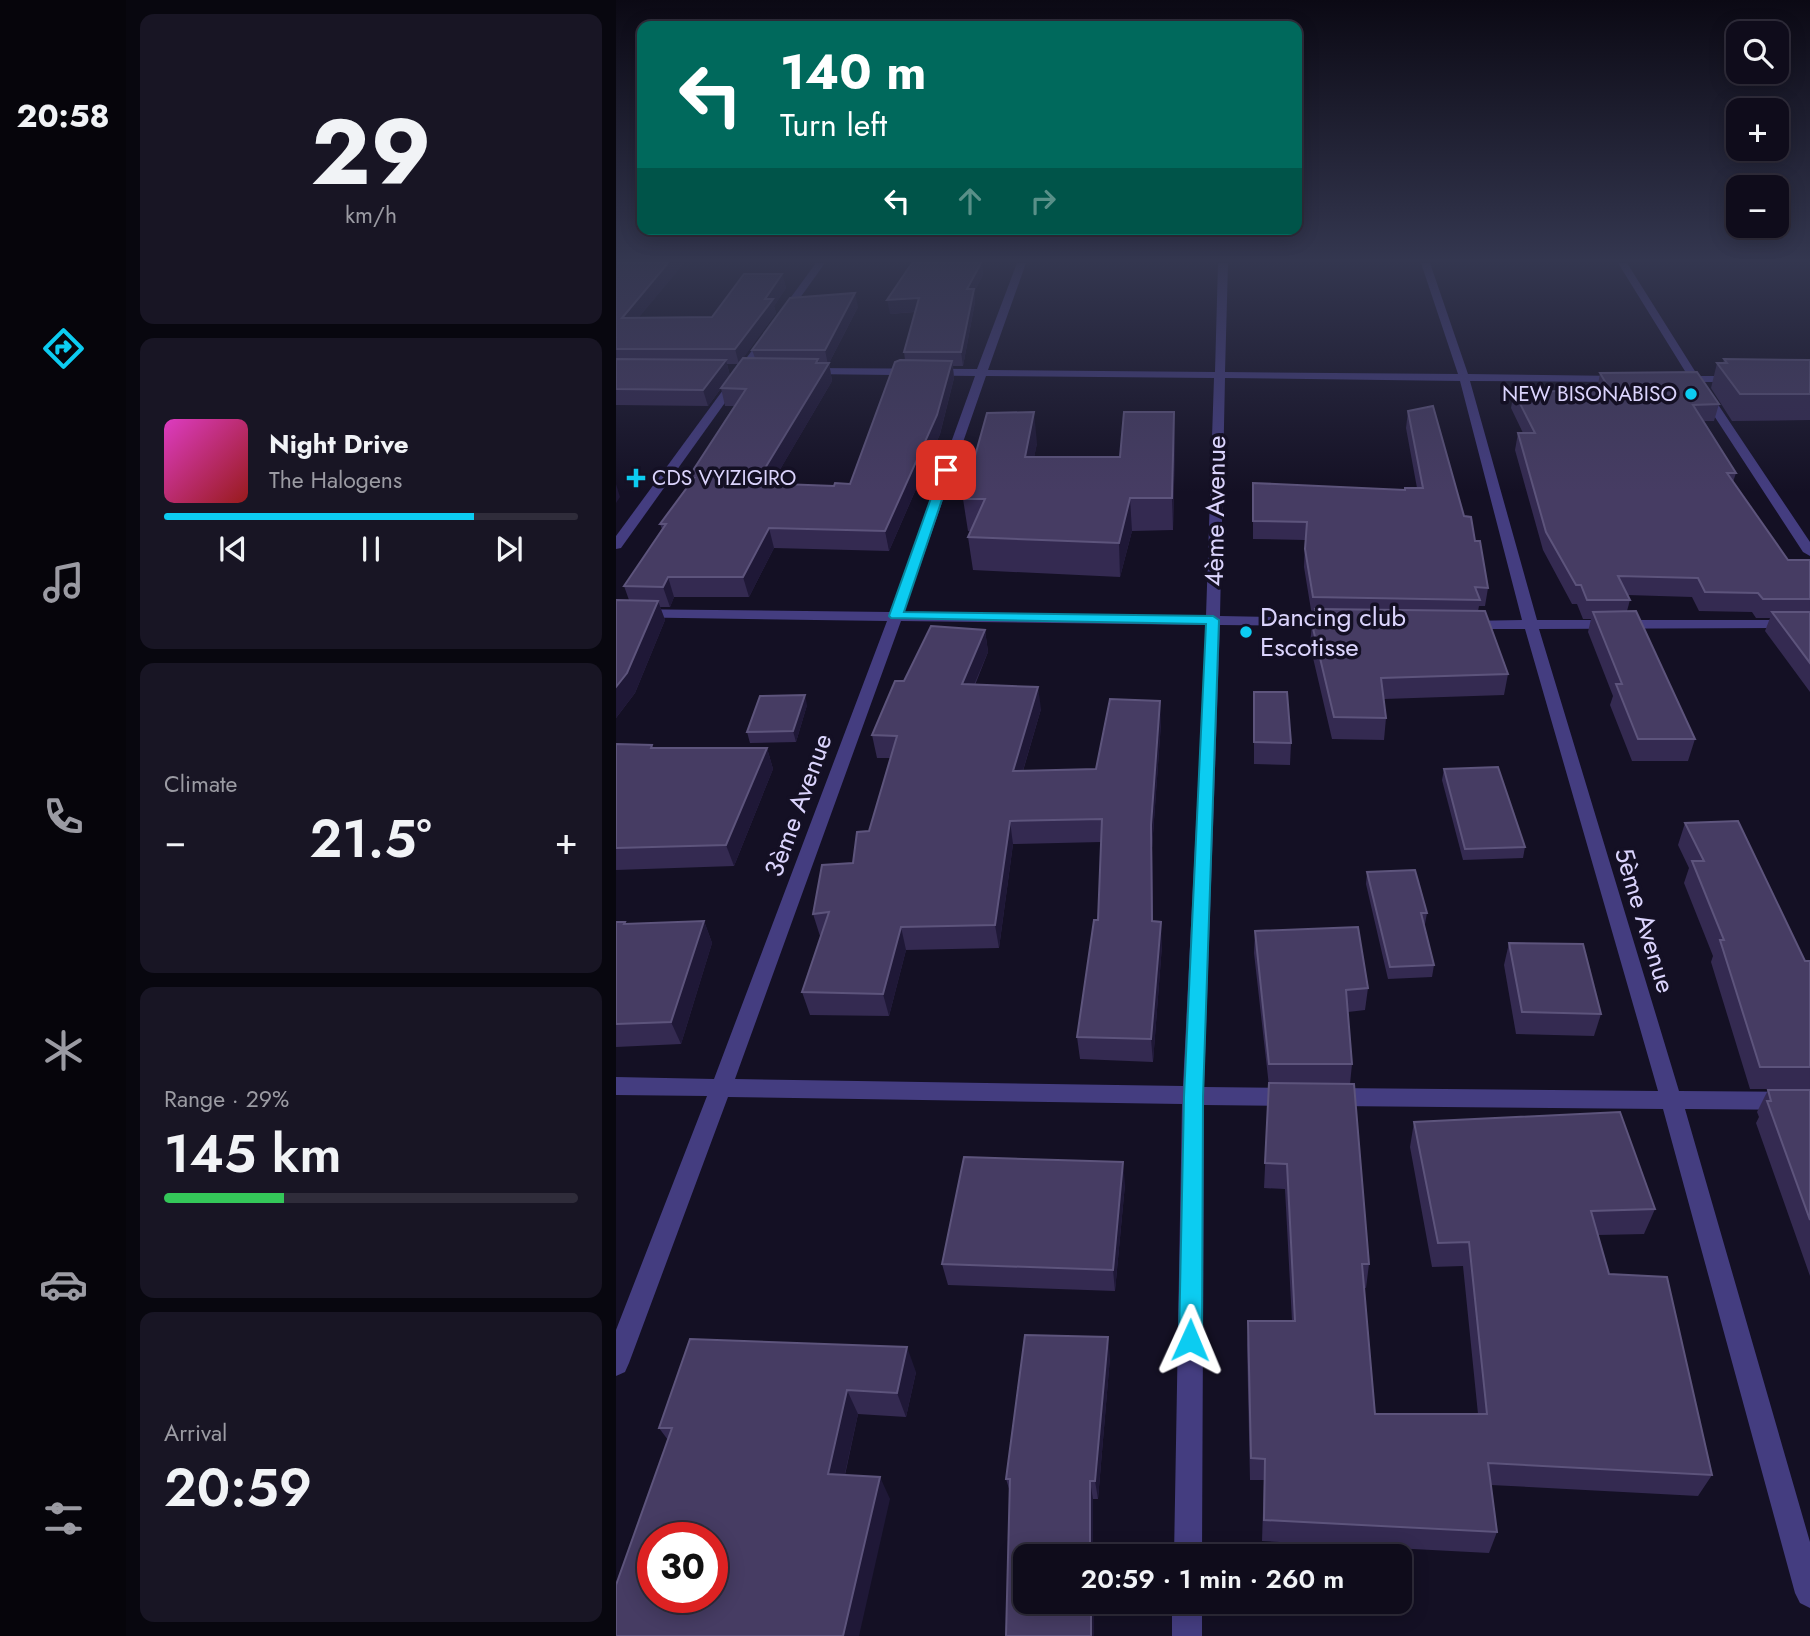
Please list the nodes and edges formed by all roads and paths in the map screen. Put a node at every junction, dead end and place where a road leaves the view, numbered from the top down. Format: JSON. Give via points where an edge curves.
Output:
{"nodes":[{"id":1,"x":764,"y":339,"type":"edge"},
{"id":2,"x":993,"y":339,"type":"edge"},
{"id":3,"x":1220,"y":339,"type":"edge"},
{"id":4,"x":1451,"y":339,"type":"edge"},
{"id":5,"x":1670,"y":339,"type":"edge"},
{"id":6,"x":727,"y":370,"type":"edge"},
{"id":7,"x":741,"y":370,"type":"junction"},
{"id":8,"x":755,"y":371,"type":"edge"},
{"id":9,"x":794,"y":371,"type":"edge"},
{"id":10,"x":980,"y":373,"type":"junction"},
{"id":11,"x":1218,"y":376,"type":"junction"},
{"id":12,"x":1464,"y":377,"type":"junction"},
{"id":13,"x":1627,"y":379,"type":"edge"},
{"id":14,"x":1668,"y":379,"type":"edge"},
{"id":15,"x":1695,"y":379,"type":"junction"},
{"id":16,"x":1746,"y":379,"type":"edge"},
{"id":17,"x":616,"y":545,"type":"edge"},
{"id":18,"x":1810,"y":552,"type":"edge"},
{"id":19,"x":616,"y":613,"type":"edge"},
{"id":20,"x":896,"y":616,"type":"junction"},
{"id":21,"x":1213,"y":620,"type":"junction"},
{"id":22,"x":1351,"y":623,"type":"edge"},
{"id":23,"x":1448,"y":624,"type":"edge"},
{"id":24,"x":1810,"y":624,"type":"edge"},
{"id":25,"x":1531,"y":626,"type":"junction"},
{"id":26,"x":616,"y":1086,"type":"edge"},
{"id":27,"x":722,"y":1088,"type":"junction"},
{"id":28,"x":1194,"y":1097,"type":"junction"},
{"id":29,"x":1671,"y":1098,"type":"junction"},
{"id":30,"x":1810,"y":1101,"type":"edge"},
{"id":31,"x":616,"y":1363,"type":"edge"},
{"id":32,"x":1188,"y":1544,"type":"edge"},
{"id":33,"x":1810,"y":1593,"type":"edge"},
{"id":34,"x":1187,"y":1614,"type":"edge"},
{"id":35,"x":1186,"y":1636,"type":"edge"}],
"edges":[{"from":1,"to":7,"type":"street"},
{"from":2,"to":10,"type":"street","name":"3ème Avenue"},
{"from":3,"to":11,"type":"street","name":"4ème Avenue"},
{"from":4,"to":12,"type":"street","name":"5ème Avenue"},
{"from":5,"to":15,"type":"street"},
{"from":6,"to":7,"type":"street"},
{"from":7,"to":8,"type":"street"},
{"from":7,"to":17,"type":"street"},
{"from":9,"to":10,"type":"street"},
{"from":10,"to":11,"type":"street"},
{"from":10,"to":20,"type":"street","name":"3ème Avenue"},
{"from":11,"to":12,"type":"street"},
{"from":11,"to":21,"type":"street","name":"4ème Avenue"},
{"from":12,"to":13,"type":"street"},
{"from":12,"to":25,"type":"street","name":"5ème Avenue"},
{"from":14,"to":15,"type":"street"},
{"from":15,"to":16,"type":"street"},
{"from":15,"to":18,"type":"street"},
{"from":19,"to":20,"type":"street"},
{"from":20,"to":21,"type":"street"},
{"from":20,"to":27,"type":"street","name":"3ème Avenue"},
{"from":21,"to":22,"type":"street"},
{"from":21,"to":28,"type":"street","name":"4ème Avenue"},
{"from":23,"to":25,"type":"street"},
{"from":24,"to":25,"type":"street"},
{"from":25,"to":29,"type":"street","name":"5ème Avenue"},
{"from":26,"to":27,"type":"street"},
{"from":27,"to":28,"type":"street"},
{"from":27,"to":31,"type":"street","name":"3ème Avenue"},
{"from":28,"to":29,"type":"street"},
{"from":28,"to":32,"type":"street","name":"4ème Avenue"},
{"from":29,"to":30,"type":"street"},
{"from":29,"to":33,"type":"street","name":"5ème Avenue"},
{"from":34,"to":35,"type":"street"}]}
